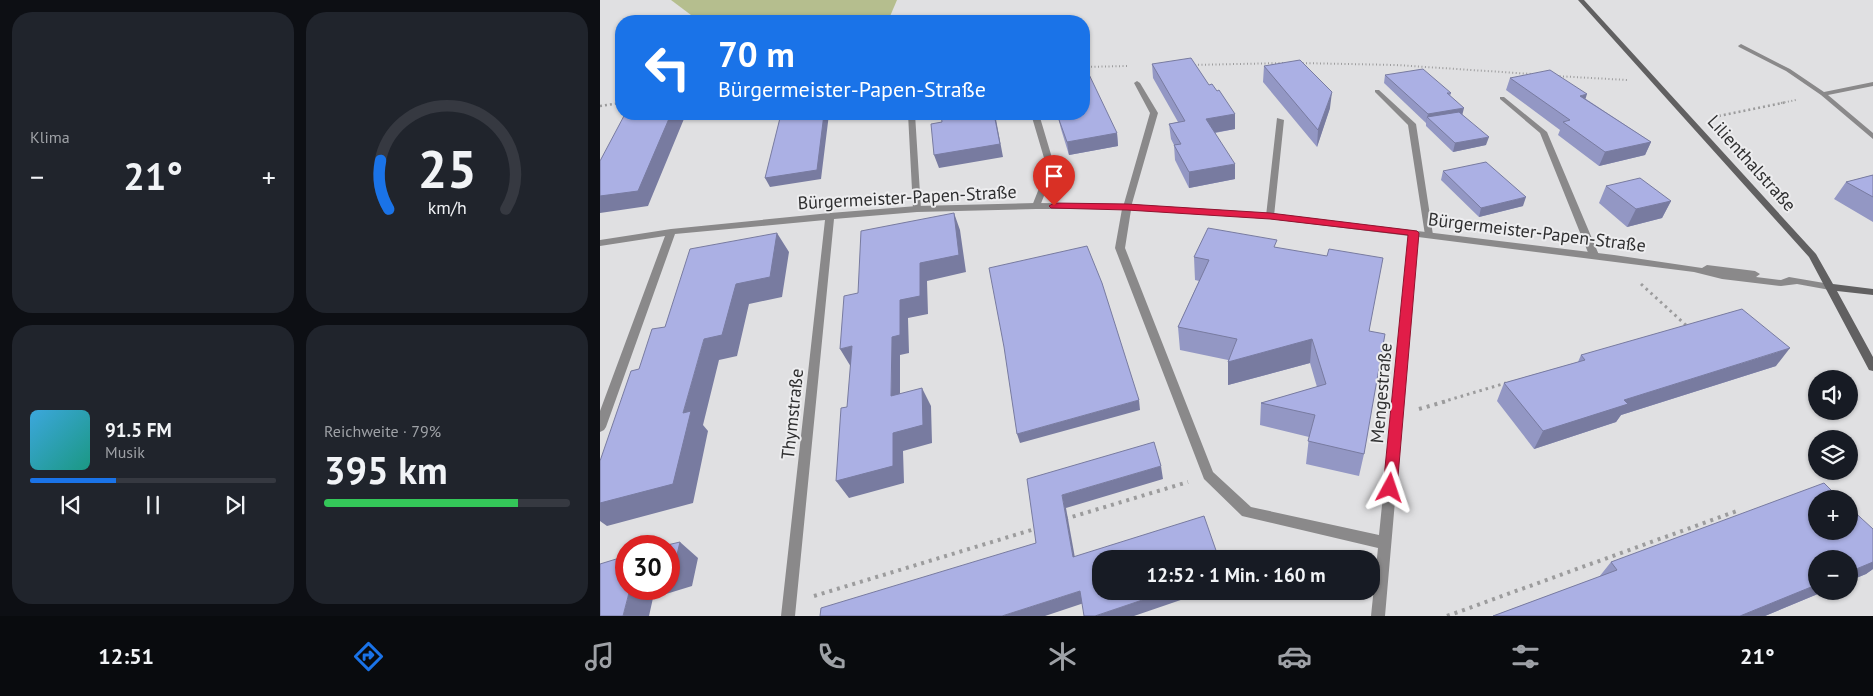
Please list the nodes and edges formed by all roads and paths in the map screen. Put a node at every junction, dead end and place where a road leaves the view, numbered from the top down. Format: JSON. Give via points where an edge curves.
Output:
{"nodes":[{"id":1,"x":1581,"y":0,"type":"edge"},
{"id":2,"x":1741,"y":46,"type":"dead end"},
{"id":3,"x":1284,"y":63,"type":"edge"},
{"id":4,"x":1294,"y":63,"type":"edge"},
{"id":5,"x":1186,"y":65,"type":"edge"},
{"id":6,"x":1136,"y":66,"type":"dead end"},
{"id":7,"x":1090,"y":67,"type":"edge"},
{"id":8,"x":1536,"y":74,"type":"edge"},
{"id":9,"x":1556,"y":76,"type":"edge"},
{"id":10,"x":1655,"y":82,"type":"junction"},
{"id":11,"x":1137,"y":83,"type":"dead end"},
{"id":12,"x":1873,"y":84,"type":"edge"},
{"id":13,"x":1377,"y":91,"type":"dead end"},
{"id":14,"x":1823,"y":94,"type":"junction"},
{"id":15,"x":1502,"y":98,"type":"dead end"},
{"id":16,"x":615,"y":104,"type":"edge"},
{"id":17,"x":600,"y":106,"type":"edge"},
{"id":18,"x":1707,"y":118,"type":"dead end"},
{"id":19,"x":910,"y":120,"type":"edge"},
{"id":20,"x":1037,"y":120,"type":"edge"},
{"id":21,"x":1280,"y":120,"type":"dead end"},
{"id":22,"x":1873,"y":137,"type":"edge"},
{"id":23,"x":1036,"y":206,"type":"junction"},
{"id":24,"x":1127,"y":207,"type":"junction"},
{"id":25,"x":917,"y":209,"type":"junction"},
{"id":26,"x":830,"y":216,"type":"junction"},
{"id":27,"x":1270,"y":216,"type":"junction"},
{"id":28,"x":671,"y":232,"type":"junction"},
{"id":29,"x":1414,"y":233,"type":"junction"},
{"id":30,"x":1429,"y":235,"type":"junction"},
{"id":31,"x":600,"y":242,"type":"edge"},
{"id":32,"x":1594,"y":255,"type":"junction"},
{"id":33,"x":1614,"y":258,"type":"junction"},
{"id":34,"x":1830,"y":287,"type":"junction"},
{"id":35,"x":1870,"y":293,"type":"edge"},
{"id":36,"x":1681,"y":333,"type":"edge"},
{"id":37,"x":1873,"y":367,"type":"edge"},
{"id":38,"x":1510,"y":382,"type":"edge"},
{"id":39,"x":1397,"y":415,"type":"junction"},
{"id":40,"x":600,"y":427,"type":"edge"},
{"id":41,"x":1208,"y":476,"type":"junction"},
{"id":42,"x":1737,"y":511,"type":"dead end"},
{"id":43,"x":1056,"y":522,"type":"edge"},
{"id":44,"x":1046,"y":525,"type":"edge"},
{"id":45,"x":1385,"y":543,"type":"junction"},
{"id":46,"x":790,"y":604,"type":"junction"},
{"id":47,"x":788,"y":616,"type":"edge"},
{"id":48,"x":1378,"y":616,"type":"edge"},
{"id":49,"x":1447,"y":616,"type":"edge"}],
"edges":[{"from":1,"to":10,"type":"street","name":"Lilienthalstraße"},
{"from":2,"to":14,"type":"street","via":[[1788,70]]},
{"from":3,"to":5,"type":"path"},
{"from":4,"to":8,"type":"path","via":[[1396,65]]},
{"from":6,"to":7,"type":"path"},
{"from":9,"to":10,"type":"path"},
{"from":10,"to":34,"type":"street","name":"Lilienthalstraße","via":[[1813,256]]},
{"from":11,"to":24,"type":"street","via":[[1154,113]]},
{"from":12,"to":14,"type":"street"},
{"from":13,"to":30,"type":"street","via":[[1412,124]]},
{"from":14,"to":18,"type":"path"},
{"from":14,"to":22,"type":"street"},
{"from":15,"to":32,"type":"street","via":[[1543,132]]},
{"from":16,"to":17,"type":"path"},
{"from":19,"to":25,"type":"street"},
{"from":20,"to":23,"type":"street","via":[[1051,168]]},
{"from":21,"to":27,"type":"street"},
{"from":23,"to":24,"type":"street","name":"Bürgermeister-Papen-Straße"},
{"from":23,"to":25,"type":"street","name":"Bürgermeister-Papen-Straße"},
{"from":24,"to":27,"type":"street","name":"Bürgermeister-Papen-Straße"},
{"from":24,"to":41,"type":"street","via":[[1120,248]]},
{"from":25,"to":26,"type":"street","name":"Bürgermeister-Papen-Straße"},
{"from":26,"to":28,"type":"street","name":"Bürgermeister-Papen-Straße"},
{"from":26,"to":46,"type":"street","name":"Thymstraße"},
{"from":27,"to":29,"type":"street","name":"Bürgermeister-Papen-Straße"},
{"from":28,"to":31,"type":"street","name":"Bürgermeister-Papen-Straße"},
{"from":28,"to":40,"type":"street"},
{"from":29,"to":30,"type":"street","name":"Bürgermeister-Papen-Straße"},
{"from":29,"to":39,"type":"street","name":"Mengestraße"},
{"from":30,"to":32,"type":"street","name":"Bürgermeister-Papen-Straße"},
{"from":32,"to":33,"type":"street","name":"Bürgermeister-Papen-Straße"},
{"from":33,"to":34,"type":"street","name":"Bürgermeister-Papen-Straße","via":[[1722,276]]},
{"from":33,"to":36,"type":"path","via":[[1691,330]]},
{"from":34,"to":35,"type":"street"},
{"from":34,"to":37,"type":"street","name":"Lilienthalstraße"},
{"from":38,"to":39,"type":"path"},
{"from":39,"to":45,"type":"street","name":"Mengestraße"},
{"from":41,"to":43,"type":"path"},
{"from":41,"to":45,"type":"street","via":[[1247,512]]},
{"from":42,"to":49,"type":"path"},
{"from":44,"to":46,"type":"path"},
{"from":45,"to":48,"type":"street","name":"Mengestraße"},
{"from":46,"to":47,"type":"street","name":"Thymstraße"}]}
